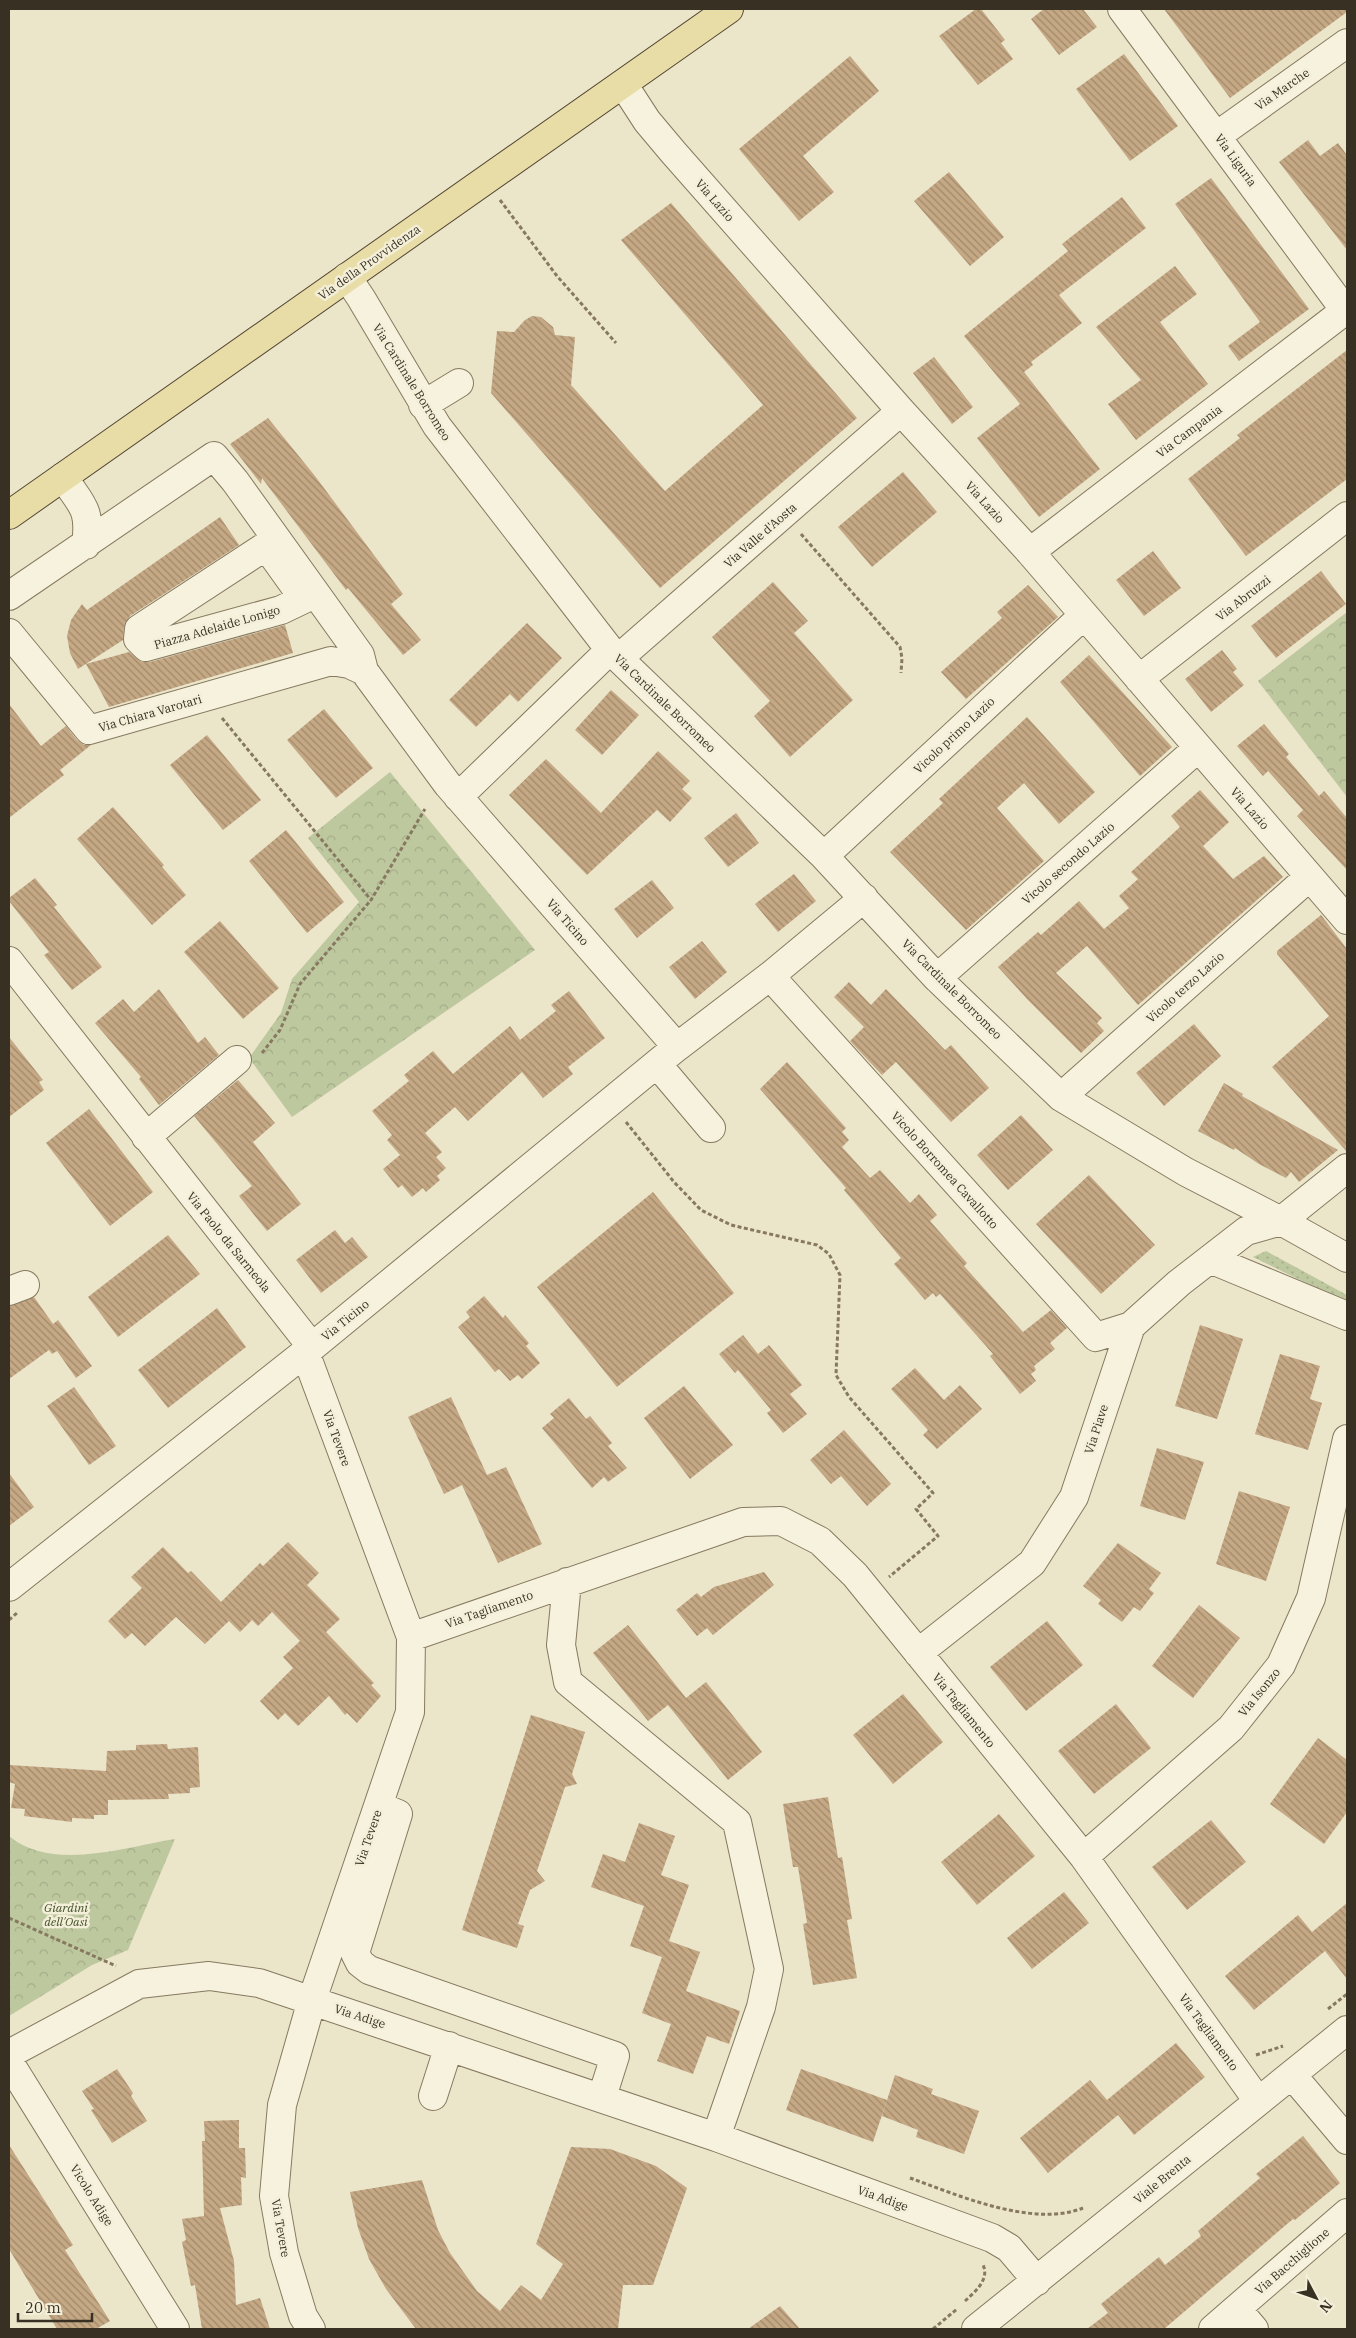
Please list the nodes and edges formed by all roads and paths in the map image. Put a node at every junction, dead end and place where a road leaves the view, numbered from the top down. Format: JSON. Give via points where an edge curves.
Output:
{"nodes":[{"id":1,"x":1122,"y":9,"type":"edge"},
{"id":2,"x":717,"y":12,"type":"edge"},
{"id":3,"x":1347,"y":43,"type":"edge"},
{"id":4,"x":623,"y":84,"type":"junction"},
{"id":5,"x":1218,"y":135,"type":"junction"},
{"id":6,"x":504,"y":205,"type":"dead end"},
{"id":7,"x":346,"y":278,"type":"junction"},
{"id":8,"x":1347,"y":311,"type":"edge"},
{"id":9,"x":616,"y":344,"type":"dead end"},
{"id":10,"x":459,"y":383,"type":"dead end"},
{"id":11,"x":424,"y":405,"type":"junction"},
{"id":12,"x":901,"y":411,"type":"junction"},
{"id":13,"x":62,"y":477,"type":"junction"},
{"id":14,"x":87,"y":511,"type":"junction"},
{"id":15,"x":130,"y":514,"type":"junction"},
{"id":16,"x":9,"y":515,"type":"edge"},
{"id":17,"x":1347,"y":516,"type":"edge"},
{"id":18,"x":800,"y":533,"type":"dead end"},
{"id":19,"x":86,"y":545,"type":"junction"},
{"id":20,"x":266,"y":546,"type":"joint"},
{"id":21,"x":1030,"y":552,"type":"junction"},
{"id":22,"x":9,"y":596,"type":"edge"},
{"id":23,"x":1084,"y":615,"type":"junction"},
{"id":24,"x":339,"y":627,"type":"junction"},
{"id":25,"x":9,"y":633,"type":"edge"},
{"id":26,"x":614,"y":654,"type":"junction"},
{"id":27,"x":331,"y":661,"type":"junction"},
{"id":28,"x":364,"y":671,"type":"junction"},
{"id":29,"x":901,"y":673,"type":"dead end"},
{"id":30,"x":1139,"y":679,"type":"junction"},
{"id":31,"x":217,"y":712,"type":"dead end"},
{"id":32,"x":1198,"y":748,"type":"junction"},
{"id":33,"x":458,"y":797,"type":"junction"},
{"id":34,"x":425,"y":809,"type":"dead end"},
{"id":35,"x":824,"y":856,"type":"junction"},
{"id":36,"x":1309,"y":877,"type":"junction"},
{"id":37,"x":864,"y":898,"type":"junction"},
{"id":38,"x":371,"y":900,"type":"junction"},
{"id":39,"x":1347,"y":920,"type":"edge"},
{"id":40,"x":9,"y":961,"type":"edge"},
{"id":41,"x":770,"y":976,"type":"junction"},
{"id":42,"x":937,"y":978,"type":"junction"},
{"id":43,"x":667,"y":1056,"type":"junction"},
{"id":44,"x":237,"y":1060,"type":"joint"},
{"id":45,"x":1061,"y":1097,"type":"junction"},
{"id":46,"x":626,"y":1122,"type":"dead end"},
{"id":47,"x":711,"y":1128,"type":"dead end"},
{"id":48,"x":146,"y":1137,"type":"junction"},
{"id":49,"x":1347,"y":1168,"type":"edge"},
{"id":50,"x":1281,"y":1221,"type":"junction"},
{"id":51,"x":1347,"y":1258,"type":"edge"},
{"id":52,"x":1210,"y":1259,"type":"junction"},
{"id":53,"x":1347,"y":1316,"type":"edge"},
{"id":54,"x":1130,"y":1326,"type":"junction"},
{"id":55,"x":309,"y":1349,"type":"junction"},
{"id":56,"x":1347,"y":1439,"type":"edge"},
{"id":57,"x":567,"y":1582,"type":"junction"},
{"id":58,"x":883,"y":1582,"type":"dead end"},
{"id":59,"x":9,"y":1587,"type":"edge"},
{"id":60,"x":411,"y":1637,"type":"junction"},
{"id":61,"x":918,"y":1653,"type":"junction"},
{"id":62,"x":379,"y":1806,"type":"junction"},
{"id":63,"x":1084,"y":1857,"type":"junction"},
{"id":64,"x":9,"y":1918,"type":"edge"},
{"id":65,"x":116,"y":1967,"type":"dead end"},
{"id":66,"x":1347,"y":1994,"type":"edge"},
{"id":67,"x":312,"y":2000,"type":"junction"},
{"id":68,"x":1325,"y":2012,"type":"dead end"},
{"id":69,"x":1347,"y":2030,"type":"edge"},
{"id":70,"x":1287,"y":2042,"type":"dead end"},
{"id":71,"x":448,"y":2046,"type":"junction"},
{"id":72,"x":9,"y":2054,"type":"edge"},
{"id":73,"x":1252,"y":2058,"type":"dead end"},
{"id":74,"x":9,"y":2062,"type":"edge"},
{"id":75,"x":1292,"y":2075,"type":"junction"},
{"id":76,"x":433,"y":2096,"type":"dead end"},
{"id":77,"x":602,"y":2097,"type":"junction"},
{"id":78,"x":1258,"y":2101,"type":"junction"},
{"id":79,"x":716,"y":2137,"type":"junction"},
{"id":80,"x":1347,"y":2140,"type":"edge"},
{"id":81,"x":1088,"y":2204,"type":"dead end"},
{"id":82,"x":1010,"y":2212,"type":"dead end"},
{"id":83,"x":1347,"y":2213,"type":"edge"},
{"id":84,"x":979,"y":2258,"type":"dead end"},
{"id":85,"x":1037,"y":2281,"type":"junction"},
{"id":86,"x":1246,"y":2319,"type":"edge"},
{"id":87,"x":175,"y":2329,"type":"edge"},
{"id":88,"x":311,"y":2329,"type":"edge"},
{"id":89,"x":933,"y":2329,"type":"edge"},
{"id":90,"x":976,"y":2329,"type":"edge"},
{"id":91,"x":1213,"y":2329,"type":"edge"}],
"edges":[{"from":1,"to":5,"type":"street","name":"Via Liguria"},
{"from":2,"to":4,"type":"main road","name":"Via della Provvidenza"},
{"from":3,"to":5,"type":"street","name":"Via Marche"},
{"from":4,"to":7,"type":"main road","name":"Via della Provvidenza"},
{"from":4,"to":12,"type":"street","name":"Via Lazio","via":[[647,121],[673,152]]},
{"from":5,"to":8,"type":"street","name":"Via Liguria"},
{"from":6,"to":9,"type":"path","via":[[557,276]]},
{"from":7,"to":11,"type":"street","name":"Via Cardinale Borromeo"},
{"from":7,"to":13,"type":"main road","name":"Via della Provvidenza"},
{"from":8,"to":21,"type":"street","name":"Via Campania"},
{"from":10,"to":11,"type":"street"},
{"from":11,"to":26,"type":"street","name":"Via Cardinale Borromeo"},
{"from":12,"to":21,"type":"street","name":"Via Lazio"},
{"from":12,"to":26,"type":"street","name":"Via Valle d'Aosta"},
{"from":13,"to":14,"type":"street"},
{"from":13,"to":16,"type":"main road","name":"Via della Provvidenza"},
{"from":14,"to":15,"type":"street","via":[[103,517]]},
{"from":14,"to":19,"type":"street"},
{"from":15,"to":19,"type":"street"},
{"from":15,"to":24,"type":"street","via":[[214,456],[235,480]]},
{"from":17,"to":30,"type":"street","name":"Via Abruzzi"},
{"from":18,"to":29,"type":"path","via":[[900,647]]},
{"from":19,"to":22,"type":"street"},
{"from":20,"to":20,"type":"street","name":"Piazza Adelaide Lonigo","via":[[304,599],[281,610],[146,647],[138,638],[139,629]]},
{"from":21,"to":23,"type":"street","name":"Via Lazio"},
{"from":23,"to":30,"type":"street","name":"Via Lazio"},
{"from":23,"to":35,"type":"street","name":"Vicolo primo Lazio"},
{"from":24,"to":27,"type":"street","via":[[340,639]]},
{"from":24,"to":28,"type":"street","via":[[360,655]]},
{"from":25,"to":27,"type":"street","name":"Via Chiara Varotari","via":[[89,730]]},
{"from":26,"to":33,"type":"street","name":"Via Cardinale Borromeo"},
{"from":26,"to":35,"type":"street","name":"Via Cardinale Borromeo"},
{"from":27,"to":28,"type":"street","name":"Via Chiara Varotari"},
{"from":28,"to":33,"type":"street"},
{"from":30,"to":32,"type":"street","name":"Via Lazio"},
{"from":31,"to":38,"type":"path"},
{"from":32,"to":36,"type":"street","name":"Via Lazio"},
{"from":32,"to":42,"type":"street","name":"Vicolo secondo Lazio"},
{"from":33,"to":43,"type":"street","name":"Via Ticino"},
{"from":34,"to":38,"type":"path"},
{"from":35,"to":37,"type":"street","name":"Via Cardinale Borromeo"},
{"from":36,"to":39,"type":"street","name":"Via Lazio"},
{"from":36,"to":45,"type":"street","name":"Vicolo terzo Lazio"},
{"from":37,"to":41,"type":"street","name":"Via Ticino"},
{"from":37,"to":42,"type":"street","name":"Via Cardinale Borromeo"},
{"from":38,"to":44,"type":"path","via":[[300,984],[280,1030],[256,1060]]},
{"from":40,"to":48,"type":"street","name":"Via Paolo da Sarmeola"},
{"from":41,"to":43,"type":"street","name":"Via Ticino"},
{"from":41,"to":54,"type":"street","name":"Vicolo Borromea Cavallotto","via":[[1096,1337]]},
{"from":42,"to":45,"type":"street","name":"Via Cardinale Borromeo"},
{"from":43,"to":47,"type":"street"},
{"from":43,"to":55,"type":"street","name":"Via Ticino"},
{"from":44,"to":48,"type":"street"},
{"from":45,"to":50,"type":"street","name":"Via Cardinale Borromeo","via":[[1186,1172]]},
{"from":46,"to":58,"type":"path","via":[[674,1182],[702,1210],[730,1225],[817,1245],[833,1261],[840,1275],[836,1375],[849,1397],[933,1493],[916,1509],[938,1536]]},
{"from":48,"to":55,"type":"street","name":"Via Paolo da Sarmeola"},
{"from":49,"to":50,"type":"street"},
{"from":50,"to":51,"type":"street","name":"Via Cardinale Borromeo"},
{"from":50,"to":52,"type":"street","via":[[1246,1230]]},
{"from":52,"to":53,"type":"street"},
{"from":52,"to":54,"type":"street"},
{"from":54,"to":61,"type":"street","name":"Via Piave","via":[[1074,1497],[1032,1563]]},
{"from":55,"to":59,"type":"street","name":"Via Ticino"},
{"from":55,"to":60,"type":"street","name":"Via Tevere"},
{"from":56,"to":63,"type":"street","name":"Via Isonzo","via":[[1311,1598],[1281,1665],[1231,1728]]},
{"from":57,"to":60,"type":"street","name":"Via Tagliamento"},
{"from":57,"to":61,"type":"street","name":"Via Tagliamento","via":[[743,1522],[782,1521],[820,1541],[855,1576]]},
{"from":57,"to":79,"type":"street","via":[[561,1646],[568,1682],[738,1822],[769,1969],[761,2007]]},
{"from":60,"to":62,"type":"street","name":"Via Tevere","via":[[410,1712]]},
{"from":61,"to":63,"type":"street","name":"Via Tagliamento"},
{"from":62,"to":67,"type":"street","name":"Via Tevere"},
{"from":62,"to":77,"type":"street","via":[[398,1814],[355,1953],[360,1963],[369,1970],[615,2056]]},
{"from":63,"to":78,"type":"street","name":"Via Tagliamento"},
{"from":64,"to":65,"type":"path"},
{"from":66,"to":68,"type":"path"},
{"from":67,"to":71,"type":"street","name":"Via Adige"},
{"from":67,"to":72,"type":"street","name":"Via Adige","via":[[259,1983],[217,1977],[152,1981],[140,1984]]},
{"from":67,"to":88,"type":"street","name":"Via Tevere","via":[[282,2104],[274,2196],[284,2252],[303,2316]]},
{"from":69,"to":75,"type":"street","name":"Viale Brenta"},
{"from":70,"to":73,"type":"path","via":[[1280,2048],[1264,2051]]},
{"from":71,"to":76,"type":"street"},
{"from":71,"to":77,"type":"street","name":"Via Adige"},
{"from":74,"to":87,"type":"street","name":"Vicolo Adige"},
{"from":75,"to":78,"type":"street","name":"Viale Brenta"},
{"from":75,"to":80,"type":"street"},
{"from":77,"to":79,"type":"street","name":"Via Adige"},
{"from":78,"to":85,"type":"street","name":"Viale Brenta"},
{"from":79,"to":85,"type":"street","name":"Via Adige","via":[[992,2238],[1009,2248]]},
{"from":81,"to":82,"type":"path","via":[[1081,2209],[1055,2213]]},
{"from":83,"to":86,"type":"street","name":"Via Bacchiglione"},
{"from":84,"to":89,"type":"path","via":[[986,2269],[984,2282]]},
{"from":85,"to":90,"type":"street","name":"Viale Brenta"},
{"from":86,"to":91,"type":"street","name":"Via Bacchiglione"}]}
